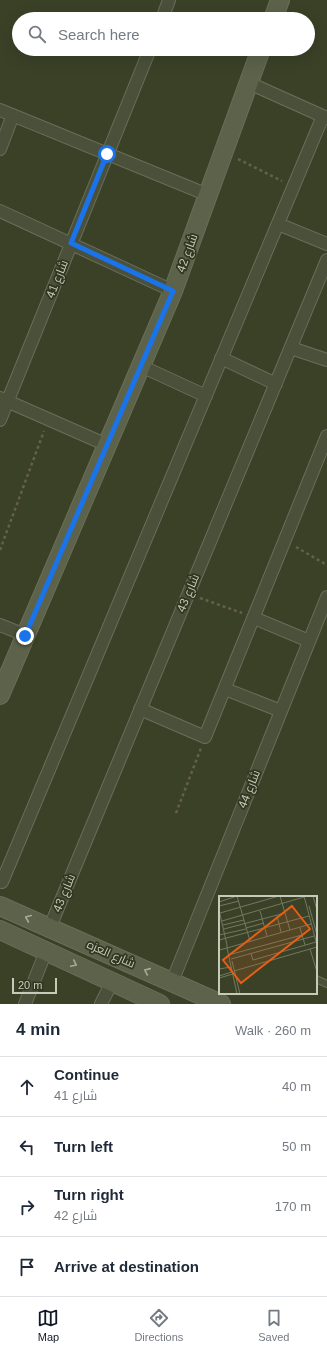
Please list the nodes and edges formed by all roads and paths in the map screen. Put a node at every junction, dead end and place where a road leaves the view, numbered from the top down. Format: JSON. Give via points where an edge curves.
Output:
{"nodes":[{"id":1,"x":169,"y":0,"type":"edge"},
{"id":2,"x":280,"y":0,"type":"edge"},
{"id":3,"x":165,"y":12,"type":"edge"},
{"id":4,"x":276,"y":12,"type":"edge"},
{"id":5,"x":147,"y":56,"type":"edge"},
{"id":6,"x":258,"y":56,"type":"edge"},
{"id":7,"x":249,"y":83,"type":"junction"},
{"id":8,"x":0,"y":110,"type":"edge"},
{"id":9,"x":13,"y":115,"type":"junction"},
{"id":10,"x":325,"y":117,"type":"edge"},
{"id":11,"x":0,"y":149,"type":"edge"},
{"id":12,"x":224,"y":152,"type":"junction"},
{"id":13,"x":107,"y":154,"type":"junction"},
{"id":14,"x":293,"y":186,"type":"junction"},
{"id":15,"x":208,"y":195,"type":"junction"},
{"id":16,"x":0,"y":211,"type":"edge"},
{"id":17,"x":278,"y":224,"type":"junction"},
{"id":18,"x":71,"y":243,"type":"junction"},
{"id":19,"x":327,"y":244,"type":"edge"},
{"id":20,"x":327,"y":260,"type":"edge"},
{"id":21,"x":173,"y":291,"type":"junction"},
{"id":22,"x":291,"y":348,"type":"junction"},
{"id":23,"x":221,"y":358,"type":"junction"},
{"id":24,"x":327,"y":360,"type":"edge"},
{"id":25,"x":141,"y":366,"type":"junction"},
{"id":26,"x":276,"y":384,"type":"junction"},
{"id":27,"x":206,"y":396,"type":"junction"},
{"id":28,"x":4,"y":399,"type":"edge"},
{"id":29,"x":49,"y":418,"type":"junction"},
{"id":30,"x":0,"y":420,"type":"edge"},
{"id":31,"x":327,"y":436,"type":"edge"},
{"id":32,"x":107,"y":445,"type":"junction"},
{"id":33,"x":285,"y":541,"type":"junction"},
{"id":34,"x":0,"y":550,"type":"edge"},
{"id":35,"x":327,"y":565,"type":"edge"},
{"id":36,"x":188,"y":593,"type":"junction"},
{"id":37,"x":327,"y":596,"type":"edge"},
{"id":38,"x":254,"y":618,"type":"junction"},
{"id":39,"x":0,"y":625,"type":"edge"},
{"id":40,"x":25,"y":636,"type":"junction"},
{"id":41,"x":309,"y":641,"type":"junction"},
{"id":42,"x":225,"y":689,"type":"junction"},
{"id":43,"x":0,"y":695,"type":"edge"},
{"id":44,"x":140,"y":709,"type":"junction"},
{"id":45,"x":281,"y":711,"type":"junction"},
{"id":46,"x":205,"y":737,"type":"junction"},
{"id":47,"x":176,"y":813,"type":"dead end"},
{"id":48,"x":2,"y":882,"type":"dead end"},
{"id":49,"x":0,"y":906,"type":"edge"},
{"id":50,"x":50,"y":927,"type":"junction"},
{"id":51,"x":0,"y":930,"type":"edge"},
{"id":52,"x":46,"y":951,"type":"junction"},
{"id":53,"x":317,"y":979,"type":"edge"},
{"id":54,"x":112,"y":982,"type":"junction"},
{"id":55,"x":172,"y":982,"type":"junction"},
{"id":56,"x":327,"y":984,"type":"edge"},
{"id":57,"x":24,"y":1004,"type":"edge"},
{"id":58,"x":101,"y":1004,"type":"edge"},
{"id":59,"x":160,"y":1004,"type":"edge"},
{"id":60,"x":221,"y":1004,"type":"edge"}],
"edges":[{"from":1,"to":3,"type":"street"},
{"from":2,"to":4,"type":"main road"},
{"from":5,"to":13,"type":"street","name":"شارع 41"},
{"from":6,"to":7,"type":"main road","name":"شارع 42"},
{"from":7,"to":10,"type":"street"},
{"from":7,"to":12,"type":"main road","name":"شارع 42"},
{"from":8,"to":9,"type":"street"},
{"from":9,"to":11,"type":"street"},
{"from":9,"to":13,"type":"street"},
{"from":10,"to":14,"type":"street"},
{"from":12,"to":14,"type":"path"},
{"from":12,"to":15,"type":"main road","name":"شارع 42"},
{"from":13,"to":15,"type":"street"},
{"from":13,"to":18,"type":"street","name":"شارع 41"},
{"from":14,"to":17,"type":"street"},
{"from":15,"to":21,"type":"main road","name":"شارع 42"},
{"from":16,"to":18,"type":"street"},
{"from":17,"to":19,"type":"street"},
{"from":17,"to":23,"type":"street"},
{"from":18,"to":21,"type":"street"},
{"from":18,"to":28,"type":"street","name":"شارع 41"},
{"from":20,"to":22,"type":"street","name":"شارع 43"},
{"from":21,"to":25,"type":"main road","name":"شارع 42"},
{"from":22,"to":24,"type":"street"},
{"from":22,"to":26,"type":"street","name":"شارع 43"},
{"from":23,"to":26,"type":"street"},
{"from":23,"to":27,"type":"street"},
{"from":25,"to":27,"type":"street"},
{"from":25,"to":32,"type":"main road","name":"شارع 42"},
{"from":26,"to":36,"type":"street","name":"شارع 43"},
{"from":27,"to":48,"type":"street"},
{"from":28,"to":29,"type":"street"},
{"from":28,"to":30,"type":"street","name":"شارع 41"},
{"from":29,"to":32,"type":"street"},
{"from":29,"to":34,"type":"path"},
{"from":31,"to":33,"type":"street"},
{"from":32,"to":40,"type":"main road","name":"شارع 42"},
{"from":33,"to":35,"type":"path"},
{"from":33,"to":38,"type":"street"},
{"from":36,"to":38,"type":"path"},
{"from":36,"to":44,"type":"street","name":"شارع 43"},
{"from":37,"to":41,"type":"street","name":"شارع 44"},
{"from":38,"to":41,"type":"street"},
{"from":38,"to":42,"type":"street"},
{"from":39,"to":40,"type":"street"},
{"from":40,"to":43,"type":"main road","name":"شارع 42"},
{"from":41,"to":45,"type":"street","name":"شارع 44"},
{"from":42,"to":45,"type":"street"},
{"from":42,"to":46,"type":"street"},
{"from":44,"to":46,"type":"street"},
{"from":44,"to":50,"type":"street","name":"شارع 43"},
{"from":45,"to":55,"type":"street","name":"شارع 44"},
{"from":46,"to":47,"type":"path"},
{"from":50,"to":49,"type":"main road","name":"شارع العزه","one_way":true},
{"from":55,"to":50,"type":"main road","name":"شارع العزه","one_way":true},
{"from":51,"to":52,"type":"main road","name":"شارع العزه"},
{"from":52,"to":54,"type":"main road","name":"شارع العزه","one_way":true},
{"from":52,"to":57,"type":"street"},
{"from":53,"to":56,"type":"lane"},
{"from":54,"to":58,"type":"street"},
{"from":54,"to":59,"type":"main road","name":"شارع العزه"},
{"from":55,"to":60,"type":"main road","name":"شارع العزه"}]}
